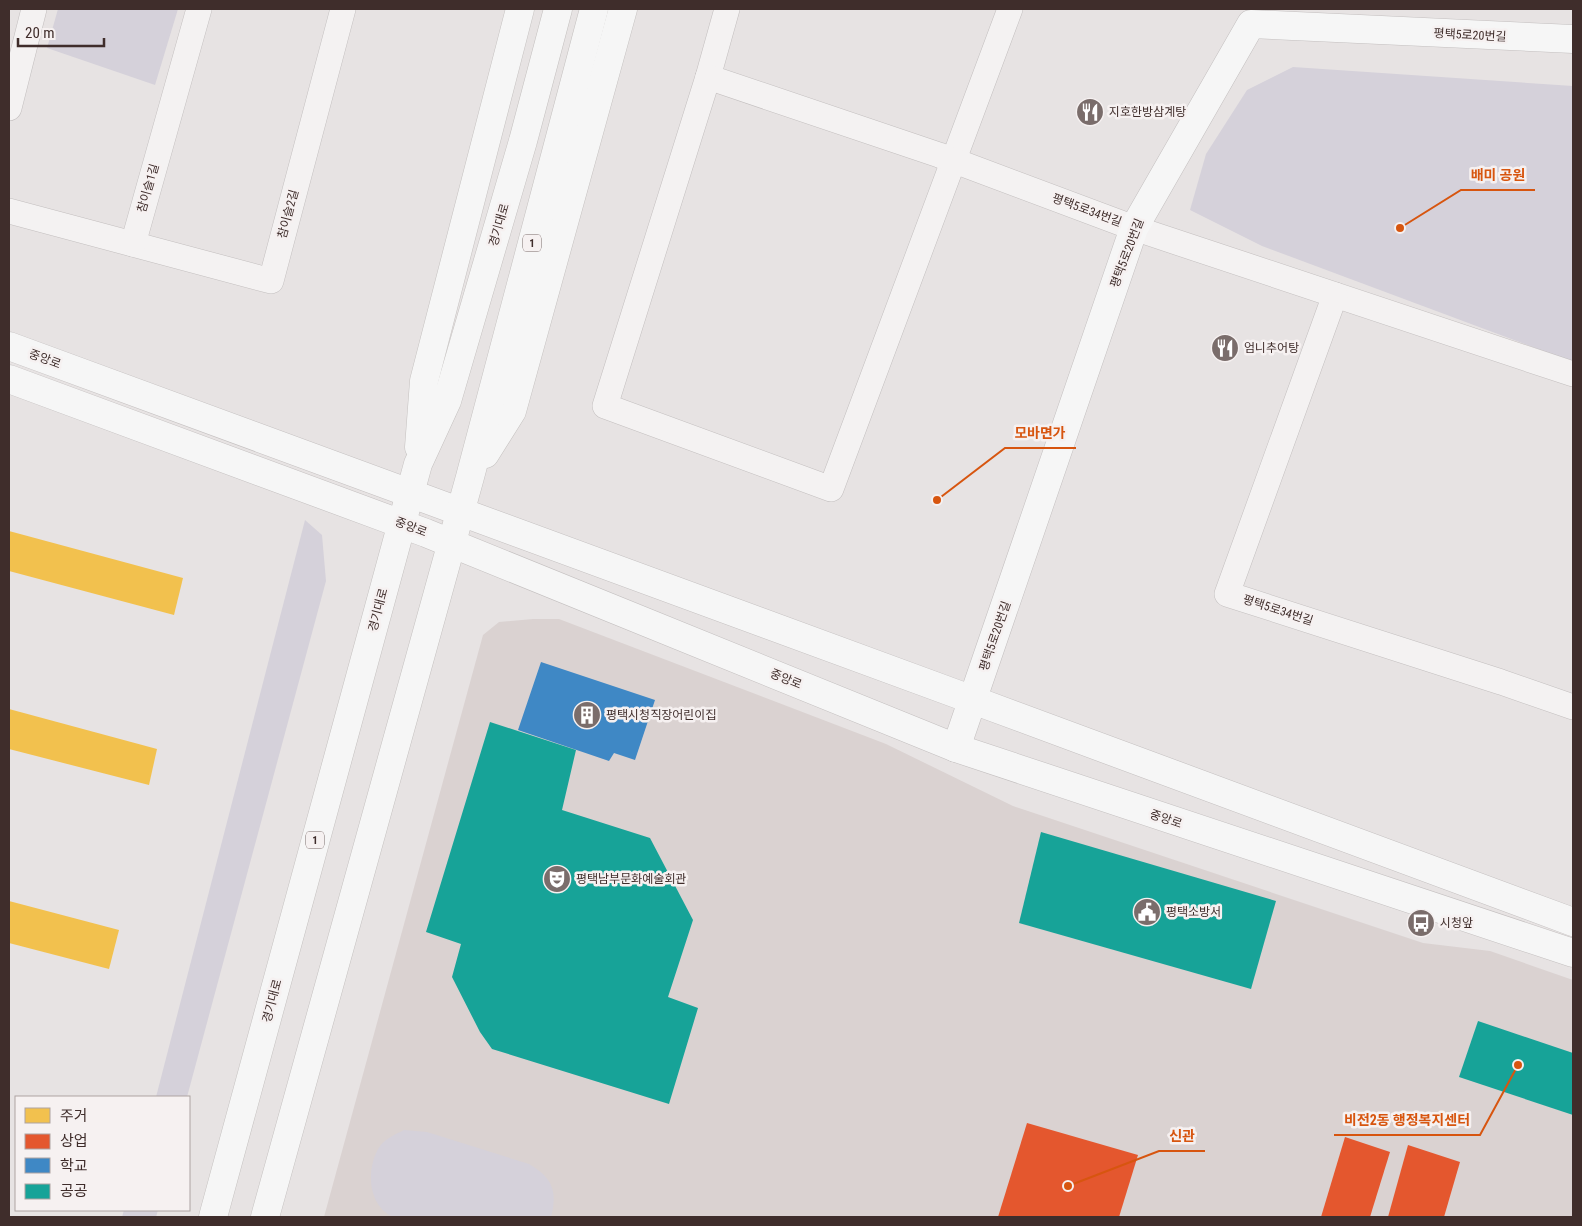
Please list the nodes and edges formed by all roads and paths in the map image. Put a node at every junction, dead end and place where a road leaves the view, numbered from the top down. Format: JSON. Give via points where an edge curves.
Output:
{"nodes":[{"id":1,"x":34,"y":9,"type":"edge"},
{"id":2,"x":199,"y":9,"type":"edge"},
{"id":3,"x":343,"y":9,"type":"edge"},
{"id":4,"x":520,"y":9,"type":"edge"},
{"id":5,"x":558,"y":9,"type":"edge"},
{"id":6,"x":594,"y":9,"type":"edge"},
{"id":7,"x":623,"y":9,"type":"edge"},
{"id":8,"x":727,"y":9,"type":"edge"},
{"id":9,"x":1010,"y":9,"type":"edge"},
{"id":10,"x":1573,"y":40,"type":"edge"},
{"id":11,"x":708,"y":77,"type":"junction"},
{"id":12,"x":9,"y":108,"type":"edge"},
{"id":13,"x":953,"y":160,"type":"junction"},
{"id":14,"x":9,"y":211,"type":"edge"},
{"id":15,"x":1134,"y":228,"type":"junction"},
{"id":16,"x":133,"y":244,"type":"junction"},
{"id":17,"x":1335,"y":295,"type":"junction"},
{"id":18,"x":9,"y":346,"type":"edge"},
{"id":19,"x":1573,"y":374,"type":"edge"},
{"id":20,"x":9,"y":379,"type":"edge"},
{"id":21,"x":418,"y":464,"type":"junction"},
{"id":22,"x":470,"y":477,"type":"junction"},
{"id":23,"x":410,"y":494,"type":"junction"},
{"id":24,"x":460,"y":512,"type":"junction"},
{"id":25,"x":402,"y":523,"type":"junction"},
{"id":26,"x":452,"y":543,"type":"junction"},
{"id":27,"x":973,"y":700,"type":"junction"},
{"id":28,"x":1573,"y":707,"type":"edge"},
{"id":29,"x":956,"y":748,"type":"junction"},
{"id":30,"x":1573,"y":922,"type":"edge"},
{"id":31,"x":1573,"y":954,"type":"edge"},
{"id":32,"x":213,"y":1217,"type":"edge"},
{"id":33,"x":265,"y":1217,"type":"edge"}],
"edges":[{"from":1,"to":12,"type":"street"},
{"from":2,"to":16,"type":"street","name":"참이슬1길"},
{"from":3,"to":16,"type":"street","name":"참이슬2길","via":[[271,281]]},
{"from":4,"to":21,"type":"main road","via":[[424,381]]},
{"from":5,"to":21,"type":"main road","name":"경기대로","number":"1","via":[[447,401]]},
{"from":6,"to":22,"type":"main road","number":"1"},
{"from":7,"to":22,"type":"main road","via":[[512,411]]},
{"from":8,"to":11,"type":"street"},
{"from":9,"to":13,"type":"street"},
{"from":10,"to":15,"type":"main road","name":"평택5로20번길","via":[[1251,24]]},
{"from":11,"to":13,"type":"street","name":"평택5로34번길"},
{"from":11,"to":13,"type":"street","via":[[605,406],[831,489]]},
{"from":13,"to":15,"type":"street","name":"평택5로34번길"},
{"from":14,"to":16,"type":"street"},
{"from":15,"to":17,"type":"street","name":"평택5로34번길"},
{"from":15,"to":27,"type":"main road","name":"평택5로20번길"},
{"from":17,"to":19,"type":"street","name":"평택5로34번길"},
{"from":17,"to":28,"type":"street","name":"평택5로34번길","via":[[1227,594]]},
{"from":18,"to":23,"type":"main road","name":"중앙로"},
{"from":20,"to":25,"type":"main road","name":"중앙로"},
{"from":21,"to":23,"type":"main road","name":"경기대로","number":"1"},
{"from":22,"to":24,"type":"main road","number":"1"},
{"from":23,"to":24,"type":"main road","name":"중앙로"},
{"from":23,"to":25,"type":"main road","name":"경기대로","number":"1"},
{"from":24,"to":26,"type":"main road","number":"1"},
{"from":24,"to":27,"type":"main road","name":"중앙로"},
{"from":25,"to":26,"type":"main road","name":"중앙로"},
{"from":25,"to":32,"type":"main road","name":"경기대로","number":"1"},
{"from":26,"to":29,"type":"main road","name":"중앙로"},
{"from":26,"to":33,"type":"main road","number":"1"},
{"from":27,"to":29,"type":"main road","name":"평택5로20번길"},
{"from":27,"to":30,"type":"main road","name":"중앙로"},
{"from":29,"to":31,"type":"main road","name":"중앙로"}]}
